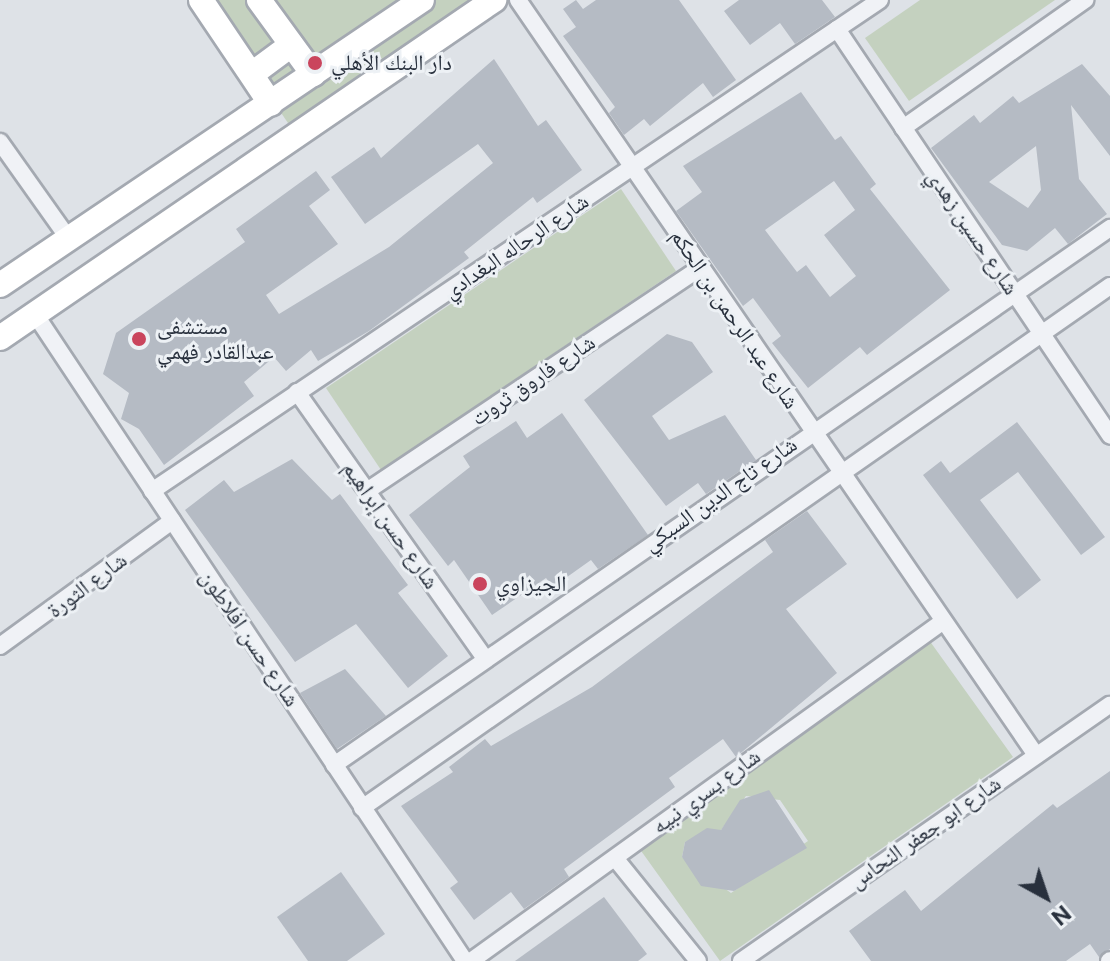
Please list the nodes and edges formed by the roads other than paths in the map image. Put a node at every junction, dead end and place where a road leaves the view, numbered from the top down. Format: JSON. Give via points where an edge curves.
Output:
{"nodes":[{"id":1,"x":201,"y":0,"type":"edge"},
{"id":2,"x":259,"y":0,"type":"edge"},
{"id":3,"x":422,"y":0,"type":"edge"},
{"id":4,"x":494,"y":0,"type":"edge"},
{"id":5,"x":518,"y":0,"type":"edge"},
{"id":6,"x":880,"y":0,"type":"edge"},
{"id":7,"x":1085,"y":0,"type":"edge"},
{"id":8,"x":837,"y":29,"type":"junction"},
{"id":9,"x":291,"y":45,"type":"junction"},
{"id":10,"x":252,"y":74,"type":"junction"},
{"id":11,"x":313,"y":74,"type":"junction"},
{"id":12,"x":271,"y":104,"type":"junction"},
{"id":13,"x":903,"y":128,"type":"junction"},
{"id":14,"x":0,"y":142,"type":"edge"},
{"id":15,"x":634,"y":166,"type":"junction"},
{"id":16,"x":1110,"y":228,"type":"edge"},
{"id":17,"x":69,"y":239,"type":"junction"},
{"id":18,"x":27,"y":267,"type":"junction"},
{"id":19,"x":700,"y":268,"type":"junction"},
{"id":20,"x":0,"y":285,"type":"edge"},
{"id":21,"x":1110,"y":286,"type":"edge"},
{"id":22,"x":1013,"y":292,"type":"junction"},
{"id":23,"x":43,"y":308,"type":"junction"},
{"id":24,"x":5,"y":326,"type":"edge"},
{"id":25,"x":1041,"y":333,"type":"junction"},
{"id":26,"x":297,"y":392,"type":"junction"},
{"id":27,"x":810,"y":432,"type":"junction"},
{"id":28,"x":1110,"y":436,"type":"edge"},
{"id":29,"x":838,"y":472,"type":"junction"},
{"id":30,"x":152,"y":491,"type":"junction"},
{"id":31,"x":367,"y":491,"type":"junction"},
{"id":32,"x":172,"y":521,"type":"junction"},
{"id":33,"x":942,"y":622,"type":"junction"},
{"id":34,"x":0,"y":646,"type":"edge"},
{"id":35,"x":485,"y":659,"type":"junction"},
{"id":36,"x":1110,"y":705,"type":"edge"},
{"id":37,"x":1036,"y":755,"type":"junction"},
{"id":38,"x":334,"y":765,"type":"junction"},
{"id":39,"x":362,"y":808,"type":"junction"},
{"id":40,"x":615,"y":858,"type":"junction"},
{"id":41,"x":465,"y":961,"type":"edge"},
{"id":42,"x":471,"y":961,"type":"edge"},
{"id":43,"x":698,"y":961,"type":"edge"},
{"id":44,"x":741,"y":961,"type":"edge"}],
"edges":[{"from":1,"to":10,"type":"street"},
{"from":2,"to":9,"type":"street"},
{"from":3,"to":11,"type":"street"},
{"from":4,"to":23,"type":"street"},
{"from":5,"to":15,"type":"street","name":"شارع عبد الرحمن بن الحكم"},
{"from":6,"to":8,"type":"street","name":"شارع الرحاله البغدادي"},
{"from":7,"to":13,"type":"street"},
{"from":8,"to":13,"type":"street","name":"شارع حسين زهدي"},
{"from":8,"to":15,"type":"street","name":"شارع الرحاله البغدادي"},
{"from":9,"to":10,"type":"street"},
{"from":9,"to":11,"type":"street"},
{"from":10,"to":12,"type":"street"},
{"from":11,"to":12,"type":"street"},
{"from":12,"to":17,"type":"street"},
{"from":13,"to":22,"type":"street","name":"شارع حسين زهدي"},
{"from":14,"to":17,"type":"street"},
{"from":15,"to":19,"type":"street","name":"شارع عبد الرحمن بن الحكم"},
{"from":15,"to":26,"type":"street","name":"شارع الرحاله البغدادي"},
{"from":16,"to":22,"type":"street","name":"شارع تاج الدين السبكي"},
{"from":17,"to":18,"type":"street"},
{"from":18,"to":20,"type":"street"},
{"from":18,"to":23,"type":"street"},
{"from":19,"to":27,"type":"street","name":"شارع عبد الرحمن بن الحكم"},
{"from":19,"to":31,"type":"street","name":"شارع فاروق ثروت"},
{"from":21,"to":25,"type":"street"},
{"from":22,"to":25,"type":"street","name":"شارع حسين زهدي"},
{"from":22,"to":27,"type":"street","name":"شارع تاج الدين السبكي"},
{"from":23,"to":24,"type":"street"},
{"from":23,"to":30,"type":"street","name":"شارع حسن افلاطون"},
{"from":25,"to":28,"type":"street","name":"شارع حسين زهدي"},
{"from":25,"to":29,"type":"street"},
{"from":26,"to":30,"type":"street","name":"شارع الرحاله البغدادي"},
{"from":26,"to":31,"type":"street","name":"شارع حسن إبراهيم"},
{"from":27,"to":29,"type":"street","name":"شارع عبد الرحمن بن الحكم"},
{"from":27,"to":35,"type":"street","name":"شارع تاج الدين السبكي"},
{"from":29,"to":33,"type":"street","name":"شارع عبد الرحمن بن الحكم"},
{"from":29,"to":39,"type":"street"},
{"from":30,"to":32,"type":"street","name":"شارع حسن افلاطون"},
{"from":31,"to":35,"type":"street","name":"شارع حسن إبراهيم"},
{"from":32,"to":34,"type":"street","name":"شارع الثورة"},
{"from":32,"to":38,"type":"street","name":"شارع حسن افلاطون"},
{"from":33,"to":37,"type":"street","name":"شارع عبد الرحمن بن الحكم"},
{"from":33,"to":40,"type":"street","name":"شارع يسري نبيه"},
{"from":35,"to":38,"type":"street","name":"شارع تاج الدين السبكي"},
{"from":36,"to":37,"type":"street","name":"شارع ابو جعفر النحاس"},
{"from":37,"to":44,"type":"street","name":"شارع ابو جعفر النحاس"},
{"from":38,"to":39,"type":"street","name":"شارع حسن افلاطون"},
{"from":39,"to":41,"type":"street","name":"شارع حسن افلاطون"},
{"from":40,"to":42,"type":"street","name":"شارع يسري نبيه"},
{"from":40,"to":43,"type":"street"}]}
